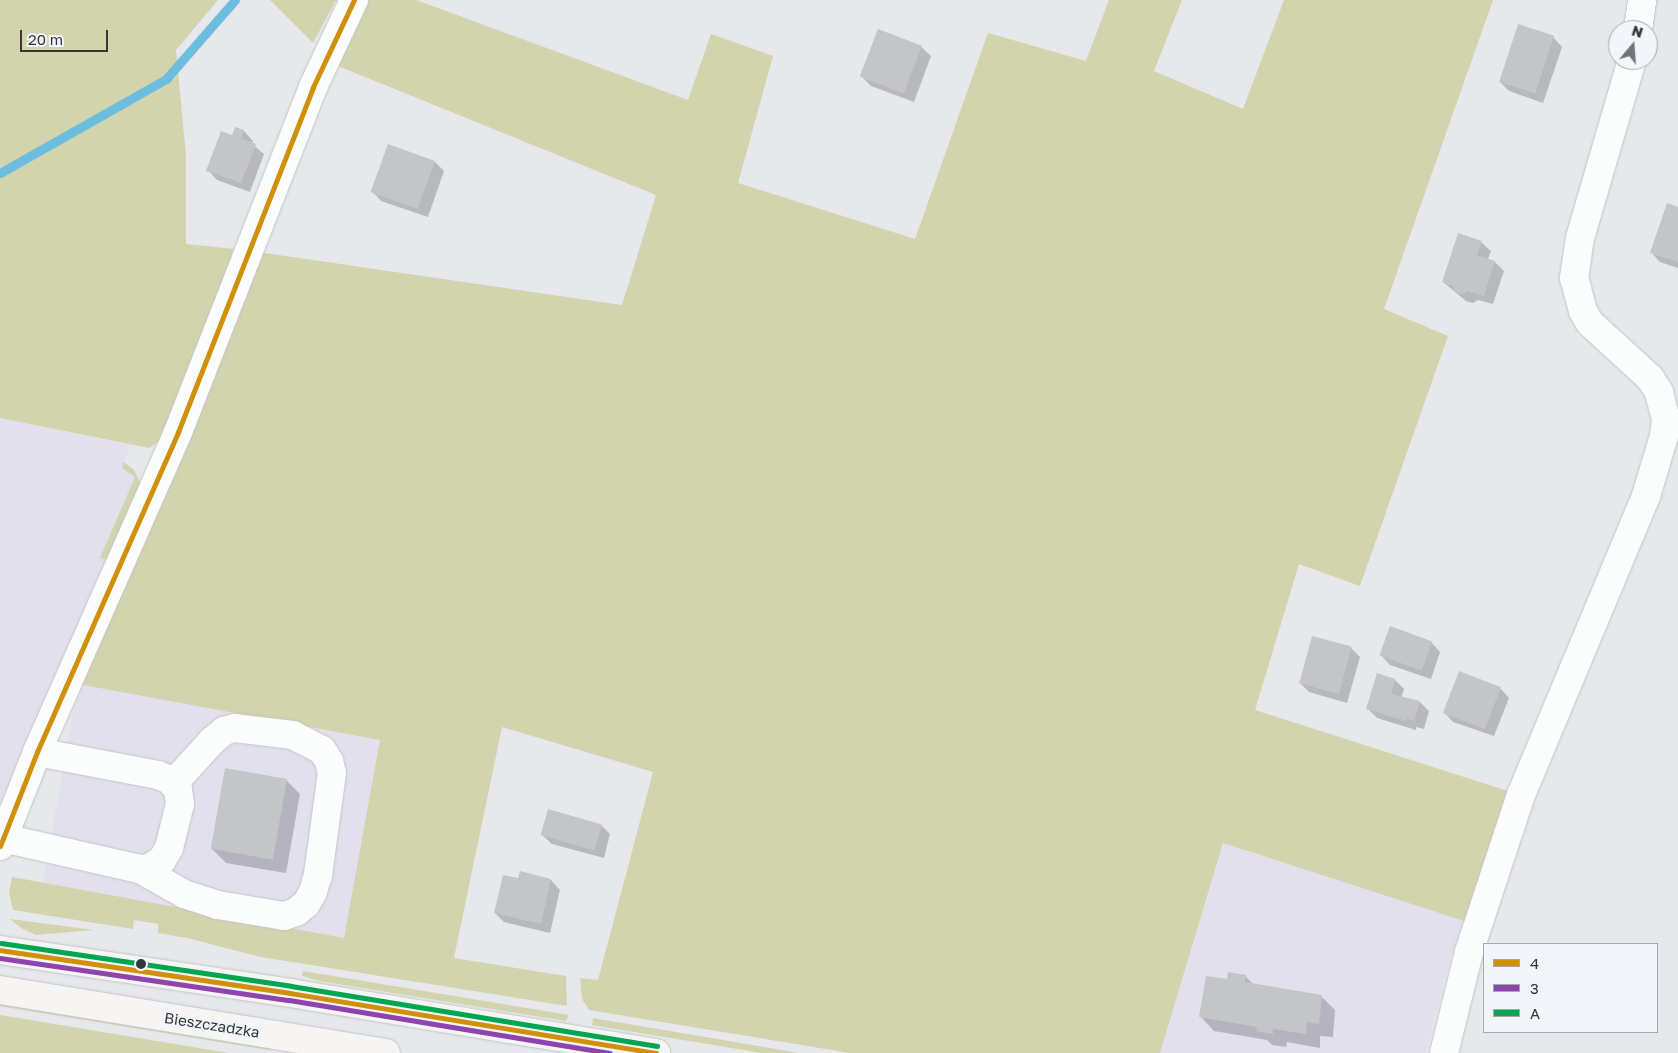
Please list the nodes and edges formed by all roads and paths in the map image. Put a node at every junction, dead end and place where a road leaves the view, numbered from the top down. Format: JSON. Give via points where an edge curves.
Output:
{"nodes":[{"id":1,"x":354,"y":0,"type":"edge"},
{"id":2,"x":1642,"y":0,"type":"edge"},
{"id":3,"x":1639,"y":20,"type":"edge"},
{"id":4,"x":1629,"y":70,"type":"edge"},
{"id":5,"x":37,"y":752,"type":"junction"},
{"id":6,"x":174,"y":784,"type":"junction"},
{"id":7,"x":2,"y":842,"type":"edge"},
{"id":8,"x":140,"y":869,"type":"junction"},
{"id":9,"x":0,"y":950,"type":"edge"},
{"id":10,"x":0,"y":980,"type":"edge"},
{"id":11,"x":0,"y":990,"type":"edge"},
{"id":12,"x":39,"y":996,"type":"junction"},
{"id":13,"x":386,"y":1053,"type":"edge"},
{"id":14,"x":656,"y":1053,"type":"edge"},
{"id":15,"x":1444,"y":1053,"type":"edge"}],
"edges":[{"from":1,"to":5,"type":"street","via":[[313,87],[178,432]]},
{"from":2,"to":3,"type":"street"},
{"from":4,"to":15,"type":"street","via":[[1580,238],[1574,278],[1582,311],[1590,322],[1650,378],[1659,392],[1666,419],[1664,436],[1646,496],[1521,795],[1469,952]]},
{"from":5,"to":6,"type":"street","via":[[158,775]]},
{"from":5,"to":7,"type":"street"},
{"from":6,"to":8,"type":"street","via":[[180,804],[169,848],[162,860]]},
{"from":6,"to":8,"type":"street","via":[[212,741],[224,731],[235,728],[293,735],[322,750],[332,773],[313,892],[306,904],[284,916],[218,905],[184,894]]},
{"from":7,"to":8,"type":"street"},
{"from":9,"to":14,"type":"main road","via":[[290,993]]},
{"from":10,"to":12,"type":"street","name":"Bieszczadzka"},
{"from":11,"to":12,"type":"main road","name":"Bieszczadzka"},
{"from":12,"to":13,"type":"main road","name":"Bieszczadzka"}]}
